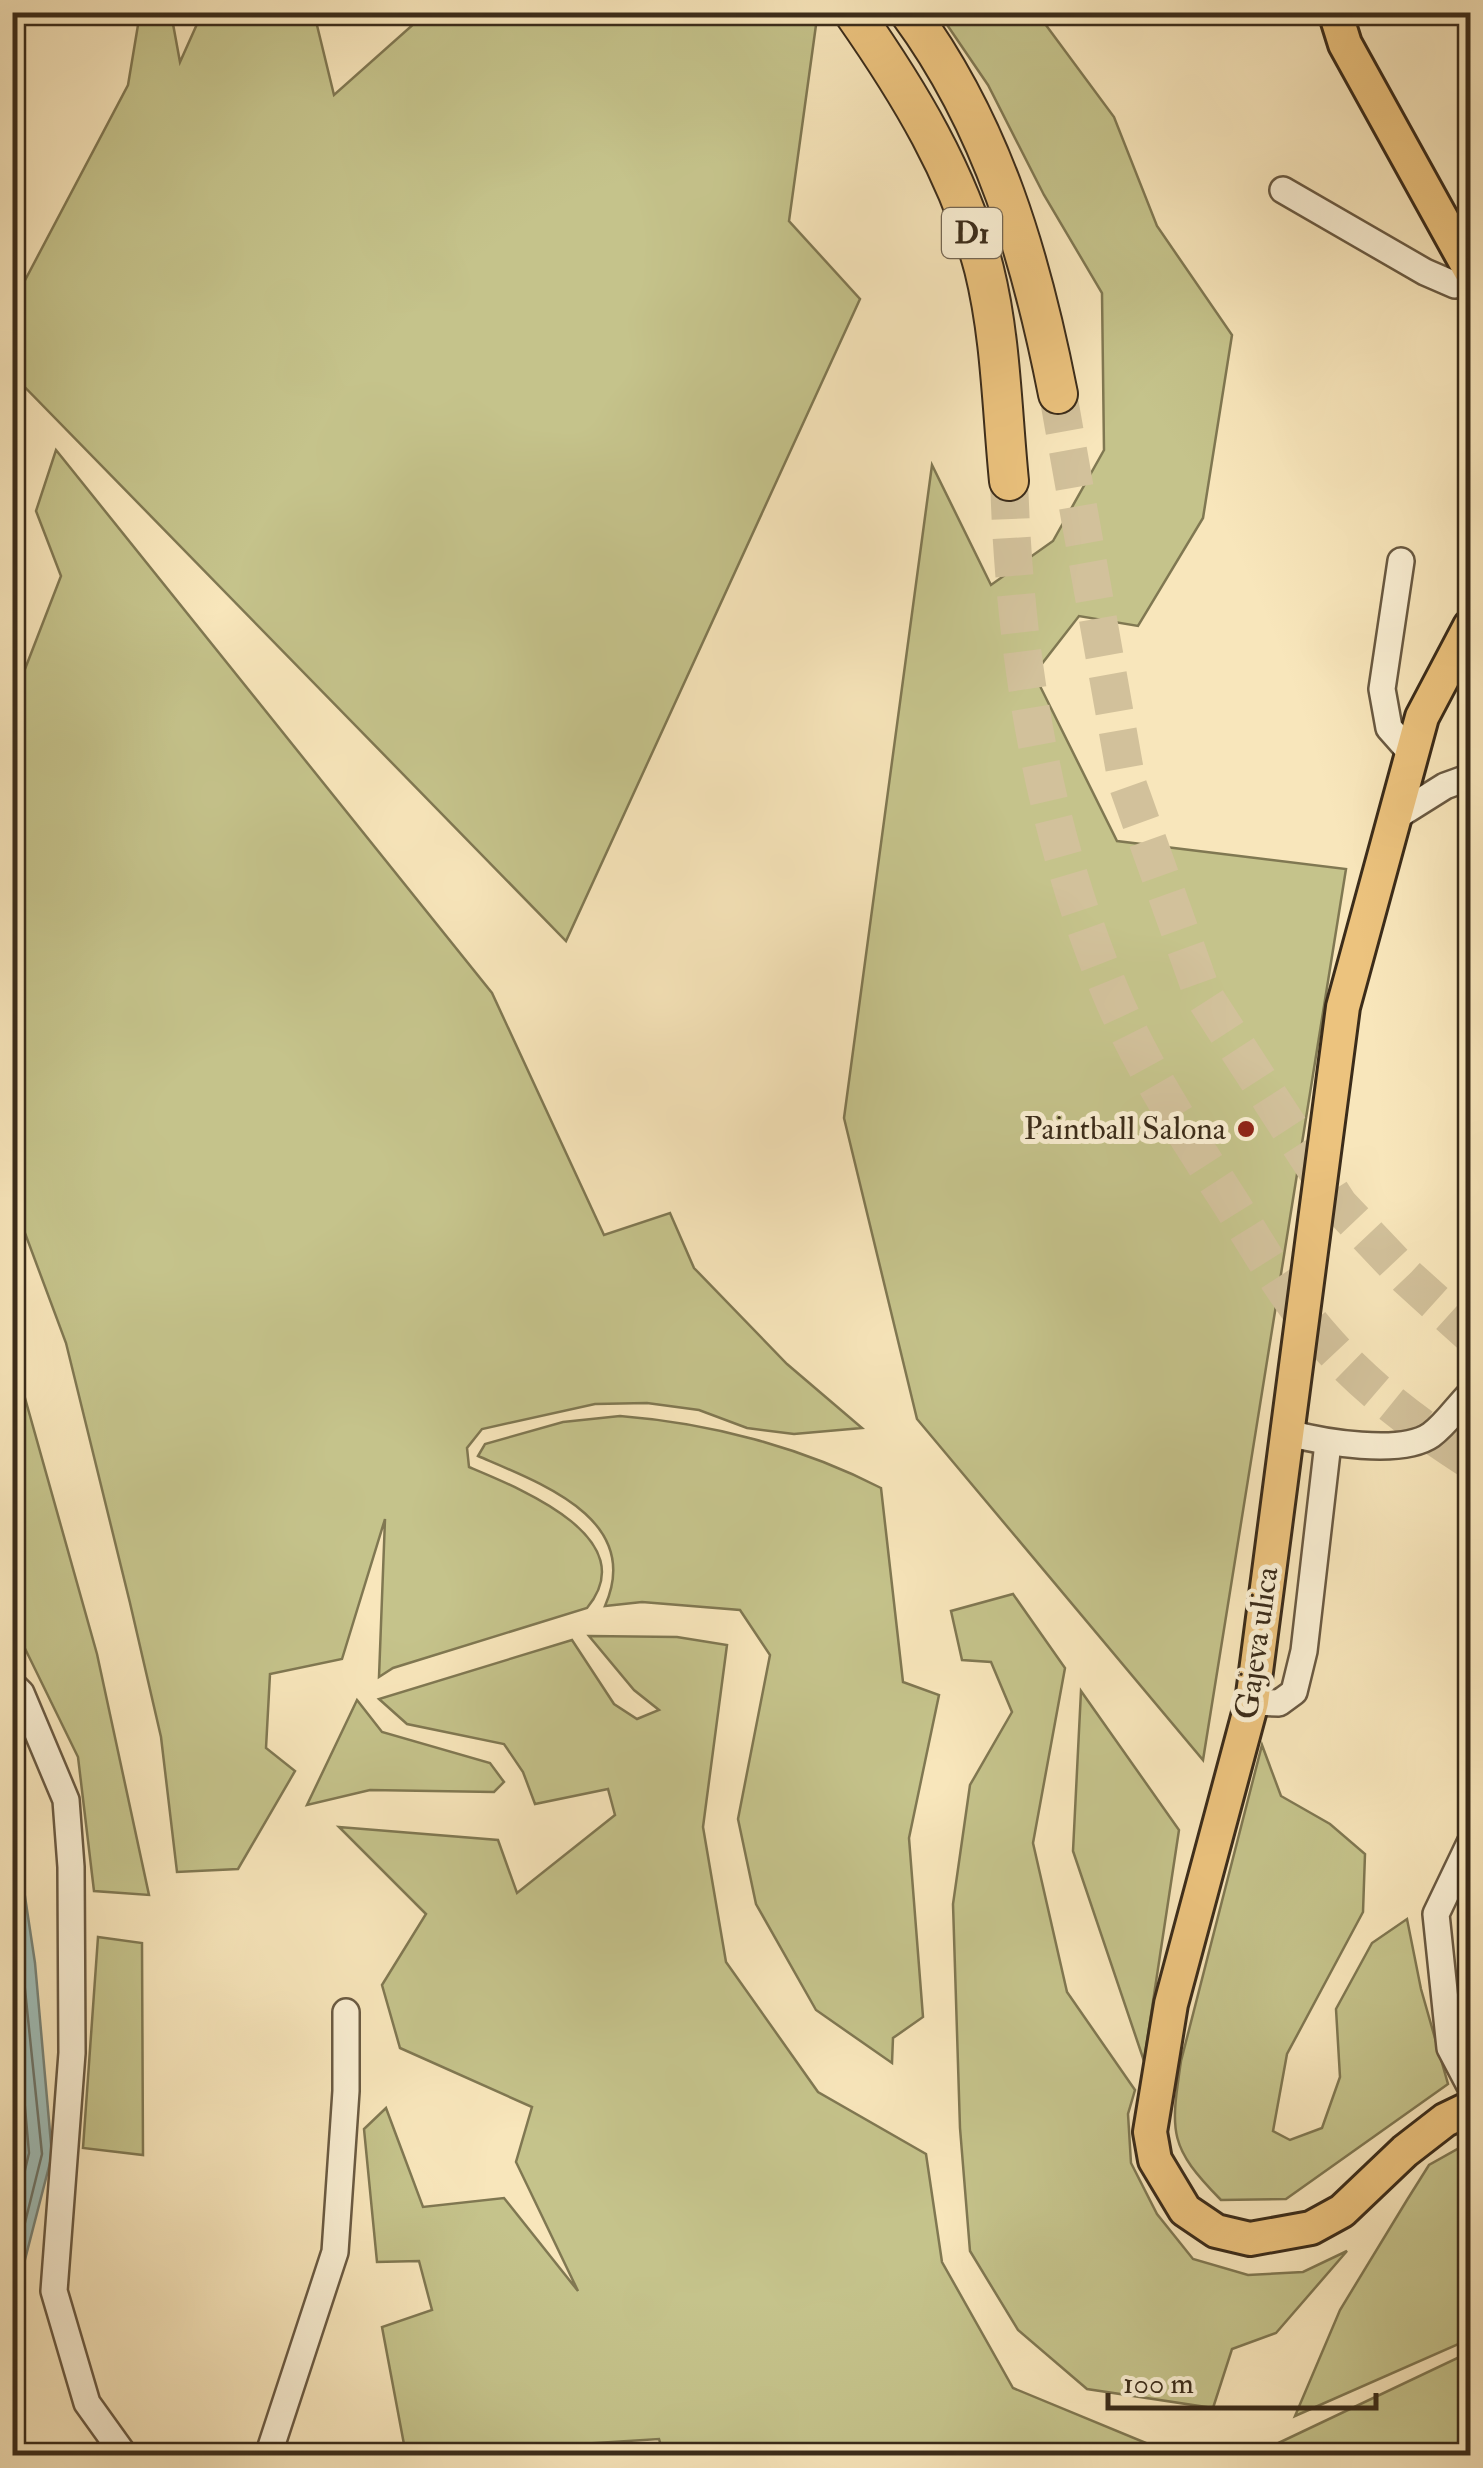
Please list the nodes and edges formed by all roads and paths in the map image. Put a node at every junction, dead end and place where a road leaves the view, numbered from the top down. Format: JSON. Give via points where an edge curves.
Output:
{"nodes":[{"id":1,"x":853,"y":12,"type":"edge"},
{"id":2,"x":908,"y":12,"type":"edge"},
{"id":3,"x":1335,"y":12,"type":"edge"},
{"id":4,"x":1283,"y":190,"type":"dead end"},
{"id":5,"x":1470,"y":270,"type":"edge"},
{"id":6,"x":1470,"y":281,"type":"edge"},
{"id":7,"x":1058,"y":394,"type":"tunnel mouth"},
{"id":8,"x":1009,"y":481,"type":"tunnel mouth"},
{"id":9,"x":1401,"y":561,"type":"dead end"},
{"id":10,"x":1470,"y":626,"type":"edge"},
{"id":11,"x":1412,"y":754,"type":"junction"},
{"id":12,"x":1470,"y":777,"type":"edge"},
{"id":13,"x":1394,"y":818,"type":"junction"},
{"id":14,"x":1470,"y":1394,"type":"edge"},
{"id":15,"x":1288,"y":1433,"type":"junction"},
{"id":16,"x":1328,"y":1443,"type":"junction"},
{"id":17,"x":12,"y":1684,"type":"edge"},
{"id":18,"x":1252,"y":1702,"type":"junction"},
{"id":19,"x":1470,"y":1843,"type":"edge"},
{"id":20,"x":346,"y":2012,"type":"dead end"},
{"id":21,"x":1470,"y":2086,"type":"edge"},
{"id":22,"x":1470,"y":2108,"type":"edge"},
{"id":23,"x":125,"y":2456,"type":"edge"},
{"id":24,"x":268,"y":2456,"type":"edge"}],
"edges":[{"from":1,"to":8,"type":"highway","number":"D1","via":[[906,88],[966,213],[984,270]]},
{"from":2,"to":7,"type":"highway","number":"D1","via":[[980,129],[1015,216]]},
{"from":3,"to":5,"type":"main road","via":[[1344,44]]},
{"from":4,"to":6,"type":"street","via":[[1425,272],[1455,285]]},
{"from":9,"to":11,"type":"street","via":[[1382,688],[1389,728]]},
{"from":10,"to":11,"type":"main road","name":"Gajeva ulica","via":[[1422,716]]},
{"from":11,"to":13,"type":"main road","name":"Gajeva ulica"},
{"from":12,"to":13,"type":"street"},
{"from":13,"to":15,"type":"main road","name":"Gajeva ulica","via":[[1344,1007]]},
{"from":14,"to":16,"type":"street","via":[[1429,1437],[1376,1446]]},
{"from":15,"to":16,"type":"street"},
{"from":15,"to":18,"type":"main road","name":"Gajeva ulica"},
{"from":16,"to":18,"type":"street","via":[[1294,1692],[1279,1703]]},
{"from":17,"to":23,"type":"street","via":[[66,1800],[71,1867],[72,2053],[54,2291],[87,2404]]},
{"from":18,"to":22,"type":"main road","name":"Gajeva ulica","via":[[1170,2004],[1152,2102],[1155,2160],[1167,2186],[1216,2231],[1283,2237],[1342,2211],[1405,2151]]},
{"from":19,"to":21,"type":"street","via":[[1436,1914],[1450,2048]]},
{"from":20,"to":24,"type":"street","via":[[336,2252]]}]}
